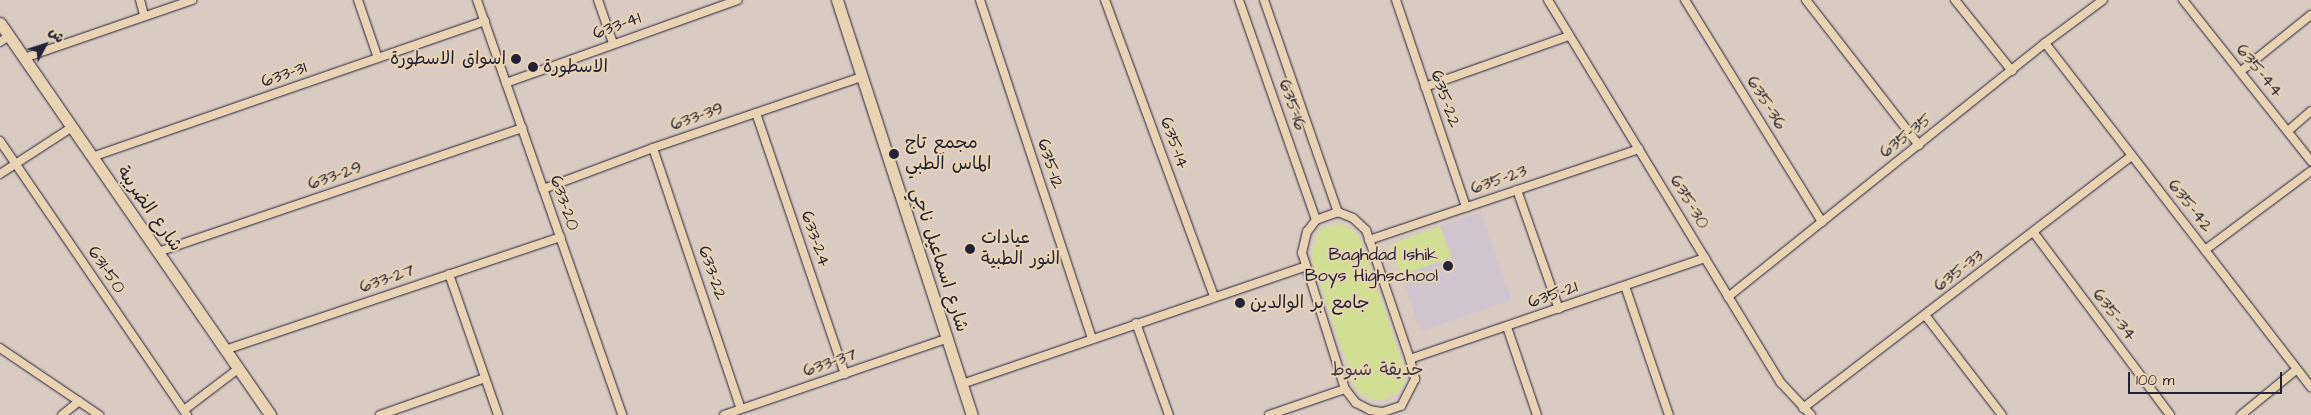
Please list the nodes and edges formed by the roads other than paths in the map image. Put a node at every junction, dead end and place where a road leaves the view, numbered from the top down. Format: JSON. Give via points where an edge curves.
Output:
{"nodes":[{"id":1,"x":140,"y":0,"type":"edge"},
{"id":2,"x":192,"y":0,"type":"edge"},
{"id":3,"x":358,"y":0,"type":"edge"},
{"id":4,"x":477,"y":0,"type":"edge"},
{"id":5,"x":598,"y":0,"type":"edge"},
{"id":6,"x":738,"y":0,"type":"edge"},
{"id":7,"x":837,"y":0,"type":"edge"},
{"id":8,"x":980,"y":0,"type":"edge"},
{"id":9,"x":1105,"y":0,"type":"edge"},
{"id":10,"x":1239,"y":0,"type":"edge"},
{"id":11,"x":1264,"y":0,"type":"edge"},
{"id":12,"x":1396,"y":0,"type":"edge"},
{"id":13,"x":1548,"y":0,"type":"edge"},
{"id":14,"x":1685,"y":0,"type":"edge"},
{"id":15,"x":1806,"y":0,"type":"edge"},
{"id":16,"x":1955,"y":0,"type":"edge"},
{"id":17,"x":2103,"y":0,"type":"edge"},
{"id":18,"x":2183,"y":0,"type":"edge"},
{"id":19,"x":714,"y":4,"type":"edge"},
{"id":20,"x":2311,"y":15,"type":"edge"},
{"id":21,"x":144,"y":16,"type":"junction"},
{"id":22,"x":485,"y":21,"type":"junction"},
{"id":23,"x":0,"y":23,"type":"edge"},
{"id":24,"x":1569,"y":36,"type":"junction"},
{"id":25,"x":4,"y":39,"type":"edge"},
{"id":26,"x":613,"y":43,"type":"junction"},
{"id":27,"x":2045,"y":43,"type":"junction"},
{"id":28,"x":24,"y":58,"type":"junction"},
{"id":29,"x":378,"y":58,"type":"junction"},
{"id":30,"x":2012,"y":71,"type":"junction"},
{"id":31,"x":2241,"y":71,"type":"junction"},
{"id":32,"x":861,"y":78,"type":"junction"},
{"id":33,"x":506,"y":82,"type":"junction"},
{"id":34,"x":1425,"y":87,"type":"junction"},
{"id":35,"x":2311,"y":111,"type":"edge"},
{"id":36,"x":756,"y":113,"type":"junction"},
{"id":37,"x":72,"y":127,"type":"junction"},
{"id":38,"x":522,"y":128,"type":"junction"},
{"id":39,"x":2288,"y":131,"type":"junction"},
{"id":40,"x":0,"y":141,"type":"edge"},
{"id":41,"x":1919,"y":145,"type":"junction"},
{"id":42,"x":653,"y":148,"type":"junction"},
{"id":43,"x":1638,"y":149,"type":"junction"},
{"id":44,"x":2132,"y":156,"type":"junction"},
{"id":45,"x":92,"y":157,"type":"junction"},
{"id":46,"x":2311,"y":161,"type":"edge"},
{"id":47,"x":16,"y":164,"type":"junction"},
{"id":48,"x":2311,"y":171,"type":"edge"},
{"id":49,"x":0,"y":174,"type":"edge"},
{"id":50,"x":543,"y":189,"type":"junction"},
{"id":51,"x":1517,"y":190,"type":"junction"},
{"id":52,"x":1466,"y":207,"type":"junction"},
{"id":53,"x":1338,"y":212,"type":"junction"},
{"id":54,"x":1316,"y":220,"type":"junction"},
{"id":55,"x":1822,"y":222,"type":"junction"},
{"id":56,"x":2034,"y":232,"type":"junction"},
{"id":57,"x":560,"y":236,"type":"junction"},
{"id":58,"x":1369,"y":240,"type":"junction"},
{"id":59,"x":2205,"y":250,"type":"junction"},
{"id":60,"x":158,"y":252,"type":"junction"},
{"id":61,"x":1705,"y":258,"type":"junction"},
{"id":62,"x":1306,"y":266,"type":"junction"},
{"id":63,"x":449,"y":274,"type":"junction"},
{"id":64,"x":1624,"y":286,"type":"junction"},
{"id":65,"x":1214,"y":297,"type":"junction"},
{"id":66,"x":1728,"y":297,"type":"junction"},
{"id":67,"x":1559,"y":309,"type":"junction"},
{"id":68,"x":1925,"y":315,"type":"junction"},
{"id":69,"x":1136,"y":323,"type":"junction"},
{"id":70,"x":1507,"y":327,"type":"junction"},
{"id":71,"x":1092,"y":338,"type":"junction"},
{"id":72,"x":946,"y":340,"type":"junction"},
{"id":73,"x":0,"y":348,"type":"edge"},
{"id":74,"x":225,"y":350,"type":"junction"},
{"id":75,"x":1410,"y":359,"type":"junction"},
{"id":76,"x":238,"y":369,"type":"junction"},
{"id":77,"x":2297,"y":369,"type":"junction"},
{"id":78,"x":845,"y":374,"type":"junction"},
{"id":79,"x":485,"y":378,"type":"junction"},
{"id":80,"x":962,"y":384,"type":"junction"},
{"id":81,"x":2311,"y":387,"type":"edge"},
{"id":82,"x":1345,"y":389,"type":"junction"},
{"id":83,"x":79,"y":401,"type":"junction"},
{"id":84,"x":1401,"y":406,"type":"junction"},
{"id":85,"x":1803,"y":408,"type":"junction"},
{"id":86,"x":741,"y":409,"type":"junction"},
{"id":87,"x":186,"y":413,"type":"edge"},
{"id":88,"x":1382,"y":414,"type":"edge"},
{"id":89,"x":62,"y":415,"type":"edge"},
{"id":90,"x":100,"y":415,"type":"edge"},
{"id":91,"x":270,"y":415,"type":"edge"},
{"id":92,"x":380,"y":415,"type":"edge"},
{"id":93,"x":498,"y":415,"type":"edge"},
{"id":94,"x":622,"y":415,"type":"edge"},
{"id":95,"x":724,"y":415,"type":"edge"},
{"id":96,"x":972,"y":415,"type":"edge"},
{"id":97,"x":1169,"y":415,"type":"edge"},
{"id":98,"x":1269,"y":415,"type":"edge"},
{"id":99,"x":1404,"y":415,"type":"edge"},
{"id":100,"x":1537,"y":415,"type":"edge"},
{"id":101,"x":1669,"y":415,"type":"edge"},
{"id":102,"x":1811,"y":415,"type":"edge"},
{"id":103,"x":2002,"y":415,"type":"edge"},
{"id":104,"x":2170,"y":415,"type":"edge"},
{"id":105,"x":2241,"y":415,"type":"edge"}],
"edges":[{"from":1,"to":21,"type":"street"},
{"from":2,"to":21,"type":"street"},
{"from":3,"to":29,"type":"street"},
{"from":4,"to":22,"type":"street","name":"633-20"},
{"from":5,"to":26,"type":"street"},
{"from":6,"to":19,"type":"street","name":"633-41"},
{"from":7,"to":32,"type":"street","name":"شارع اسماعيل ناجي"},
{"from":8,"to":71,"type":"street","name":"635-12"},
{"from":9,"to":65,"type":"street","name":"635-14"},
{"from":10,"to":54,"type":"street","name":"635-16"},
{"from":11,"to":53,"type":"street","name":"635-16"},
{"from":12,"to":34,"type":"street","name":"635-22"},
{"from":13,"to":24,"type":"street","name":"635-30"},
{"from":14,"to":55,"type":"street","name":"635-36"},
{"from":15,"to":41,"type":"street"},
{"from":16,"to":30,"type":"street"},
{"from":17,"to":27,"type":"street","name":"635-35"},
{"from":18,"to":31,"type":"street","name":"635-44"},
{"from":19,"to":26,"type":"street","name":"633-41"},
{"from":20,"to":31,"type":"street"},
{"from":21,"to":28,"type":"street"},
{"from":22,"to":29,"type":"street","name":"633-31"},
{"from":22,"to":33,"type":"street","name":"633-20"},
{"from":23,"to":25,"type":"street","name":"شارع الضريبة"},
{"from":24,"to":34,"type":"street"},
{"from":24,"to":43,"type":"street","name":"635-30"},
{"from":25,"to":28,"type":"street","name":"شارع الضريبة"},
{"from":26,"to":33,"type":"street","name":"633-41"},
{"from":27,"to":30,"type":"street","name":"635-35"},
{"from":27,"to":44,"type":"street","name":"635-42"},
{"from":28,"to":37,"type":"street","name":"شارع الضريبة"},
{"from":29,"to":45,"type":"street","name":"633-31"},
{"from":30,"to":41,"type":"street","name":"635-35"},
{"from":31,"to":39,"type":"street","name":"635-44"},
{"from":32,"to":36,"type":"street","name":"633-39"},
{"from":32,"to":72,"type":"street","name":"شارع اسماعيل ناجي"},
{"from":33,"to":38,"type":"street","name":"633-20"},
{"from":34,"to":52,"type":"street","name":"635-22"},
{"from":35,"to":39,"type":"street"},
{"from":36,"to":42,"type":"street","name":"633-39"},
{"from":36,"to":78,"type":"street","name":"633-24"},
{"from":37,"to":45,"type":"street","name":"شارع الضريبة"},
{"from":37,"to":47,"type":"street"},
{"from":38,"to":50,"type":"street","name":"633-20"},
{"from":38,"to":60,"type":"street","name":"633-29"},
{"from":39,"to":46,"type":"street","name":"635-44"},
{"from":40,"to":47,"type":"street","name":"631-50"},
{"from":41,"to":55,"type":"street","name":"635-35"},
{"from":42,"to":50,"type":"street","name":"633-39"},
{"from":42,"to":86,"type":"street","name":"633-22"},
{"from":43,"to":51,"type":"street","name":"635-23"},
{"from":43,"to":61,"type":"street","name":"635-30"},
{"from":44,"to":56,"type":"street","name":"635-33"},
{"from":44,"to":59,"type":"street","name":"635-42"},
{"from":45,"to":60,"type":"street","name":"شارع الضريبة"},
{"from":47,"to":49,"type":"street"},
{"from":47,"to":87,"type":"street","name":"631-50"},
{"from":48,"to":59,"type":"street"},
{"from":50,"to":57,"type":"street","name":"633-20"},
{"from":51,"to":52,"type":"street","name":"635-23"},
{"from":51,"to":67,"type":"street"},
{"from":52,"to":58,"type":"street","name":"635-23"},
{"from":53,"to":54,"type":"street"},
{"from":53,"to":58,"type":"street","via":[[1353,218],[1366,230]]},
{"from":54,"to":62,"type":"street","via":[[1303,244]]},
{"from":55,"to":66,"type":"street","name":"635-35"},
{"from":56,"to":68,"type":"street","name":"635-33"},
{"from":56,"to":104,"type":"street","name":"635-34"},
{"from":57,"to":63,"type":"street","name":"633-27"},
{"from":57,"to":94,"type":"street","name":"633-20"},
{"from":58,"to":75,"type":"street"},
{"from":59,"to":77,"type":"street","name":"635-42"},
{"from":60,"to":74,"type":"street","name":"شارع الضريبة"},
{"from":61,"to":64,"type":"street","name":"635-21"},
{"from":61,"to":66,"type":"street","name":"635-30"},
{"from":62,"to":65,"type":"street"},
{"from":62,"to":82,"type":"street"},
{"from":63,"to":74,"type":"street","name":"633-27"},
{"from":63,"to":79,"type":"street"},
{"from":64,"to":67,"type":"street","name":"635-21"},
{"from":64,"to":101,"type":"street"},
{"from":65,"to":69,"type":"street"},
{"from":66,"to":85,"type":"street","name":"635-30","via":[[1781,383]]},
{"from":67,"to":70,"type":"street","name":"635-21"},
{"from":68,"to":85,"type":"street","name":"635-33"},
{"from":68,"to":103,"type":"street"},
{"from":69,"to":71,"type":"street"},
{"from":69,"to":97,"type":"street"},
{"from":70,"to":75,"type":"street","name":"635-21"},
{"from":70,"to":100,"type":"street"},
{"from":71,"to":80,"type":"street"},
{"from":72,"to":78,"type":"street","name":"633-37"},
{"from":72,"to":80,"type":"street","name":"شارع اسماعيل ناجي"},
{"from":73,"to":83,"type":"street"},
{"from":74,"to":76,"type":"street","name":"شارع الضريبة"},
{"from":75,"to":84,"type":"street","via":[[1415,379]]},
{"from":76,"to":87,"type":"street"},
{"from":76,"to":91,"type":"street","name":"شارع الضريبة"},
{"from":77,"to":81,"type":"street","name":"635-42"},
{"from":77,"to":105,"type":"street"},
{"from":78,"to":86,"type":"street","name":"633-37"},
{"from":79,"to":92,"type":"street"},
{"from":79,"to":93,"type":"street"},
{"from":80,"to":96,"type":"street","name":"شارع اسماعيل ناجي"},
{"from":82,"to":88,"type":"street","via":[[1356,403]]},
{"from":82,"to":98,"type":"street"},
{"from":83,"to":89,"type":"street"},
{"from":83,"to":90,"type":"street"},
{"from":84,"to":88,"type":"street"},
{"from":84,"to":99,"type":"street"},
{"from":85,"to":102,"type":"street","name":"635-30"},
{"from":86,"to":95,"type":"street","name":"633-37"}]}
